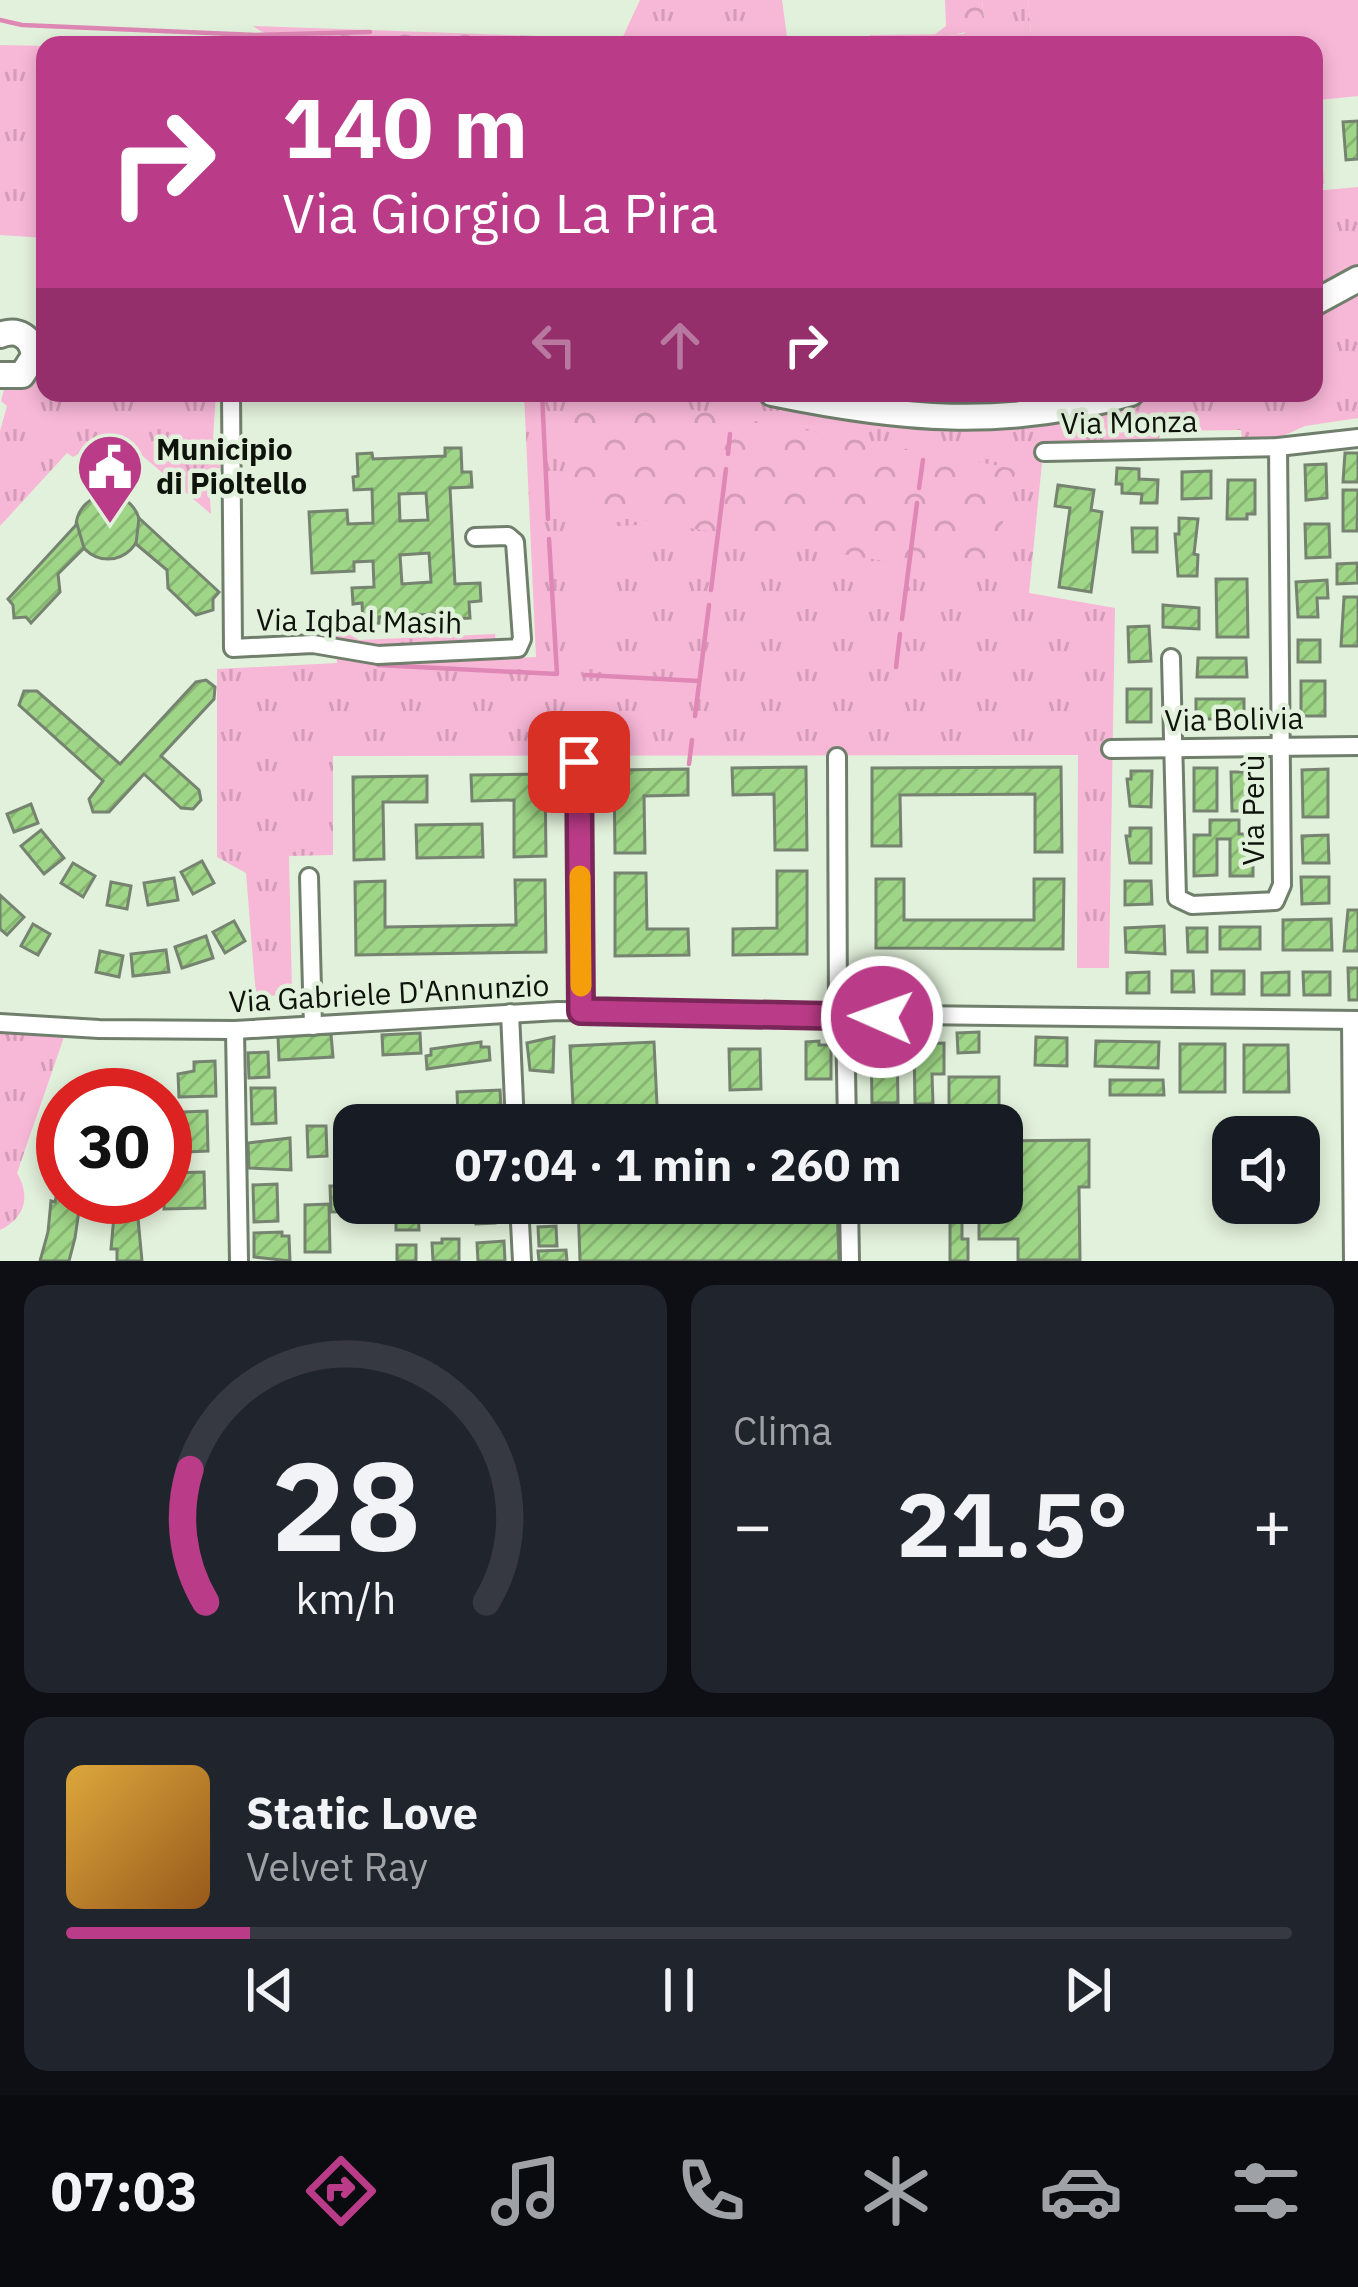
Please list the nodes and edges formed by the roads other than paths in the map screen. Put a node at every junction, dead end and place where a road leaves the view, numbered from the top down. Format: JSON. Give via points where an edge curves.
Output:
{"nodes":[{"id":1,"x":1358,"y":280,"type":"edge"},
{"id":2,"x":1323,"y":298,"type":"edge"},
{"id":3,"x":22,"y":335,"type":"edge"},
{"id":4,"x":19,"y":370,"type":"edge"},
{"id":5,"x":231,"y":402,"type":"edge"},
{"id":6,"x":816,"y":402,"type":"edge"},
{"id":7,"x":1090,"y":402,"type":"edge"},
{"id":8,"x":1358,"y":438,"type":"edge"},
{"id":9,"x":1279,"y":447,"type":"junction"},
{"id":10,"x":1044,"y":452,"type":"dead end"},
{"id":11,"x":475,"y":537,"type":"dead end"},
{"id":12,"x":1171,"y":658,"type":"dead end"},
{"id":13,"x":1281,"y":746,"type":"junction"},
{"id":14,"x":1358,"y":746,"type":"edge"},
{"id":15,"x":1173,"y":748,"type":"junction"},
{"id":16,"x":1111,"y":749,"type":"dead end"},
{"id":17,"x":837,"y":758,"type":"dead end"},
{"id":18,"x":579,"y":762,"type":"dead end"},
{"id":19,"x":310,"y":877,"type":"dead end"},
{"id":20,"x":581,"y":1011,"type":"junction"},
{"id":21,"x":510,"y":1013,"type":"junction"},
{"id":22,"x":842,"y":1016,"type":"junction"},
{"id":23,"x":1355,"y":1020,"type":"edge"},
{"id":24,"x":0,"y":1023,"type":"edge"},
{"id":25,"x":313,"y":1026,"type":"junction"},
{"id":26,"x":235,"y":1030,"type":"junction"},
{"id":27,"x":514,"y":1104,"type":"edge"},
{"id":28,"x":847,"y":1104,"type":"edge"},
{"id":29,"x":520,"y":1224,"type":"edge"},
{"id":30,"x":849,"y":1224,"type":"edge"},
{"id":31,"x":239,"y":1261,"type":"edge"},
{"id":32,"x":522,"y":1261,"type":"edge"},
{"id":33,"x":850,"y":1261,"type":"edge"},
{"id":34,"x":1353,"y":1261,"type":"edge"}],
"edges":[{"from":1,"to":2,"type":"street"},
{"from":3,"to":4,"type":"street","via":[[32,345]]},
{"from":5,"to":11,"type":"street","name":"Via Iqbal Masih","via":[[232,648],[308,644],[378,655],[518,647],[515,542]]},
{"from":6,"to":7,"type":"street","via":[[940,419]]},
{"from":8,"to":9,"type":"street","name":"Via Monza"},
{"from":9,"to":10,"type":"street","name":"Via Monza"},
{"from":9,"to":13,"type":"street","name":"Via Perù"},
{"from":12,"to":15,"type":"street","name":"Via Perù"},
{"from":13,"to":14,"type":"street","name":"Via Bolivia"},
{"from":13,"to":15,"type":"street","name":"Via Bolivia"},
{"from":13,"to":15,"type":"street","name":"Via Perù","via":[[1279,896],[1263,904],[1180,902]]},
{"from":15,"to":16,"type":"street","name":"Via Bolivia"},
{"from":17,"to":22,"type":"street"},
{"from":18,"to":20,"type":"street"},
{"from":19,"to":25,"type":"street"},
{"from":20,"to":21,"type":"street","name":"Via Gabriele D'Annunzio"},
{"from":20,"to":22,"type":"street","name":"Via Gabriele D'Annunzio"},
{"from":21,"to":25,"type":"street","name":"Via Gabriele D'Annunzio"},
{"from":21,"to":27,"type":"street"},
{"from":22,"to":23,"type":"street","name":"Via Gabriele D'Annunzio"},
{"from":22,"to":28,"type":"street"},
{"from":23,"to":34,"type":"street"},
{"from":24,"to":26,"type":"street","name":"Via Gabriele D'Annunzio"},
{"from":25,"to":26,"type":"street","name":"Via Gabriele D'Annunzio"},
{"from":26,"to":31,"type":"street"},
{"from":29,"to":32,"type":"street"},
{"from":30,"to":33,"type":"street"}]}
